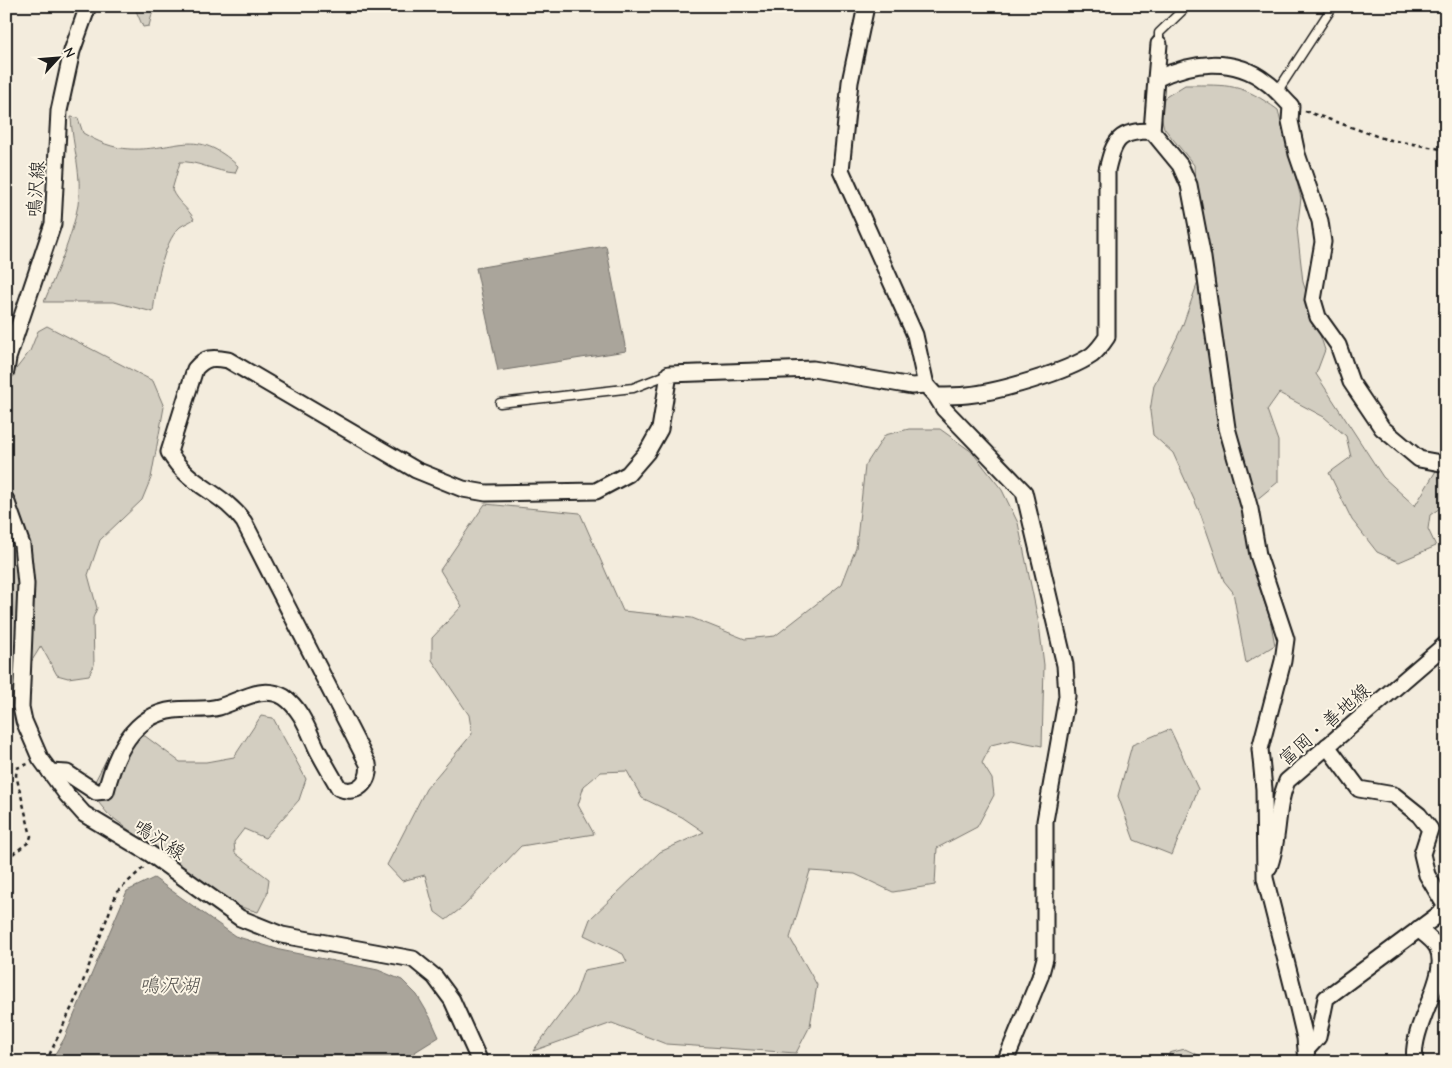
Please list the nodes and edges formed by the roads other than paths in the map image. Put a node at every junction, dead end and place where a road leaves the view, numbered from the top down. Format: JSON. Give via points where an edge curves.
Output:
{"nodes":[{"id":1,"x":88,"y":6,"type":"edge"},
{"id":2,"x":866,"y":6,"type":"edge"},
{"id":3,"x":1187,"y":6,"type":"edge"},
{"id":4,"x":1333,"y":6,"type":"edge"},
{"id":5,"x":1159,"y":44,"type":"joint"},
{"id":6,"x":1156,"y":79,"type":"junction"},
{"id":7,"x":1277,"y":92,"type":"junction"},
{"id":8,"x":1152,"y":131,"type":"junction"},
{"id":9,"x":6,"y":371,"type":"edge"},
{"id":10,"x":669,"y":374,"type":"junction"},
{"id":11,"x":931,"y":390,"type":"junction"},
{"id":12,"x":500,"y":403,"type":"dead end"},
{"id":13,"x":1446,"y":464,"type":"edge"},
{"id":14,"x":6,"y":500,"type":"edge"},
{"id":15,"x":1446,"y":644,"type":"edge"},
{"id":16,"x":1327,"y":746,"type":"junction"},
{"id":17,"x":50,"y":772,"type":"junction"},
{"id":18,"x":1265,"y":878,"type":"junction"},
{"id":19,"x":1446,"y":908,"type":"edge"},
{"id":20,"x":1418,"y":928,"type":"junction"},
{"id":21,"x":1307,"y":1056,"type":"edge"},
{"id":22,"x":480,"y":1062,"type":"edge"},
{"id":23,"x":1005,"y":1062,"type":"edge"},
{"id":24,"x":1415,"y":1062,"type":"edge"}],
"edges":[{"from":1,"to":9,"type":"street","name":"鳴沢線","via":[[72,51],[59,111],[54,224]]},
{"from":2,"to":11,"type":"street","via":[[850,82],[841,170],[915,335]]},
{"from":3,"to":5,"type":"lane","via":[[1160,34]]},
{"from":4,"to":7,"type":"lane"},
{"from":5,"to":6,"type":"street"},
{"from":6,"to":7,"type":"street","via":[[1179,68],[1214,64],[1244,69]]},
{"from":6,"to":8,"type":"street"},
{"from":7,"to":13,"type":"street","via":[[1291,106],[1290,121],[1297,154],[1320,221],[1322,242],[1314,300],[1318,317],[1338,345],[1351,382],[1382,428],[1418,460]]},
{"from":8,"to":11,"type":"street","via":[[1135,131],[1120,137],[1112,148],[1107,170],[1107,337],[1102,345],[1081,361],[1045,375],[969,395]]},
{"from":8,"to":18,"type":"street","via":[[1180,165],[1189,185],[1203,258],[1226,428],[1250,509],[1258,555],[1286,639],[1260,749]]},
{"from":10,"to":11,"type":"street","via":[[813,369]]},
{"from":10,"to":12,"type":"lane","via":[[633,388]]},
{"from":10,"to":17,"type":"street","via":[[660,429],[647,452],[628,474],[596,491],[486,493],[463,489],[416,470],[228,360],[212,357],[201,362],[195,369],[169,452],[186,476],[236,510],[244,522],[368,764],[366,781],[347,792],[339,788],[299,712],[284,697],[266,691],[218,708],[152,714],[133,729],[112,767],[106,791],[96,792],[67,773]]},
{"from":11,"to":23,"type":"street","via":[[944,409],[1024,492],[1065,665],[1067,696],[1045,821],[1045,958]]},
{"from":14,"to":17,"type":"street","name":"鳴沢線","via":[[22,545],[26,584],[24,721],[40,758]]},
{"from":15,"to":16,"type":"street","name":"富岡・善地線"},
{"from":16,"to":18,"type":"street","name":"富岡・善地線","via":[[1287,781],[1280,797],[1273,856]]},
{"from":16,"to":19,"type":"street","via":[[1359,789],[1394,795],[1419,815],[1430,829],[1422,854],[1427,875]]},
{"from":17,"to":22,"type":"street","name":"鳴沢線","via":[[84,814],[149,853],[240,918],[282,935],[413,959],[435,977],[452,1000]]},
{"from":18,"to":21,"type":"street"},
{"from":19,"to":20,"type":"street"},
{"from":20,"to":21,"type":"street","via":[[1326,998],[1320,1031]]},
{"from":20,"to":24,"type":"street","via":[[1437,947],[1444,964],[1416,1034]]}]}
